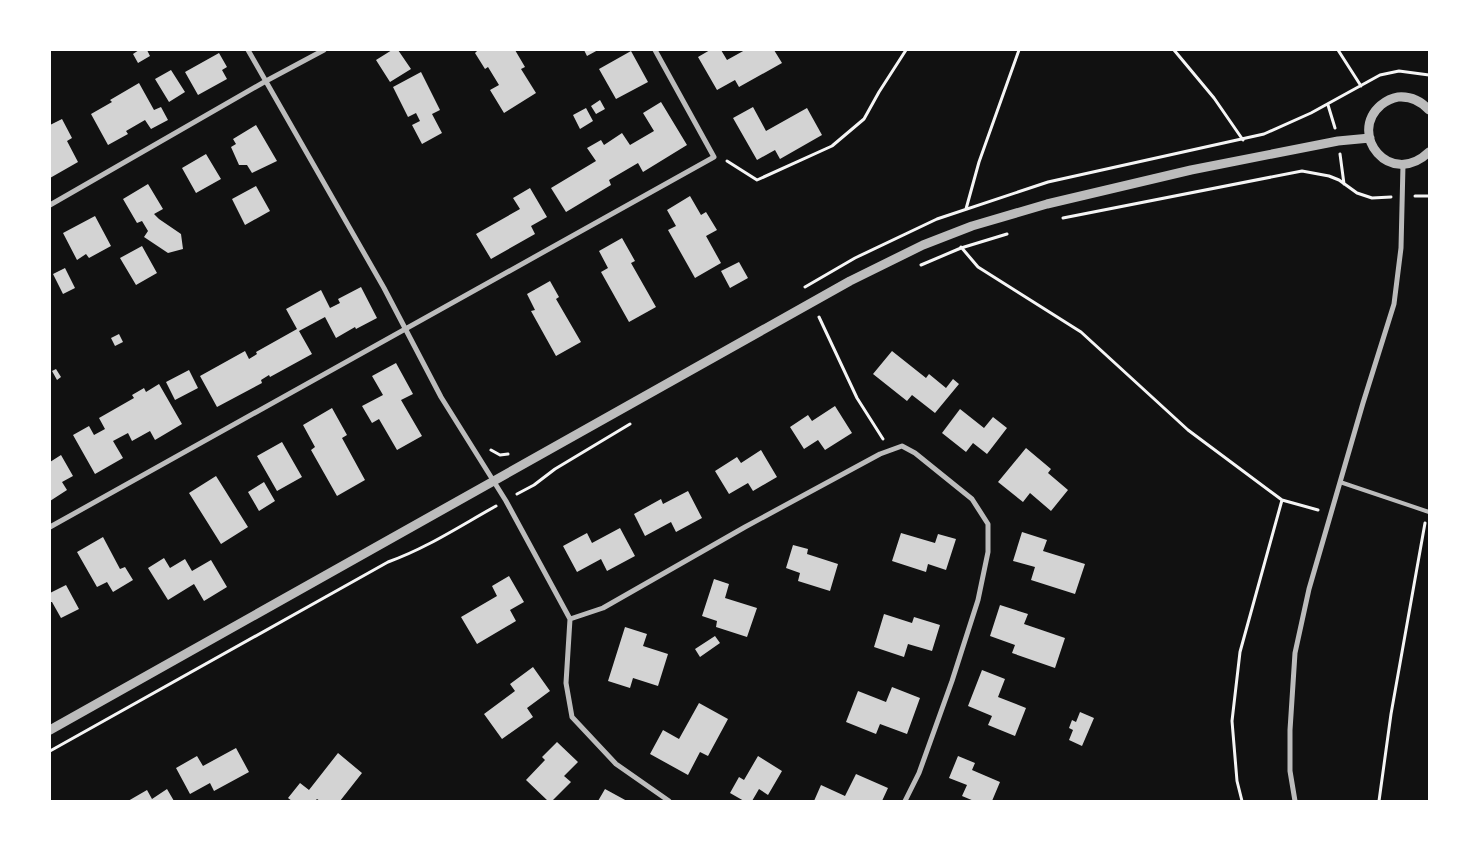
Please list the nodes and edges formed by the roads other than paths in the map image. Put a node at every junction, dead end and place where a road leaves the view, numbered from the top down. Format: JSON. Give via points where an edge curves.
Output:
{"nodes":[{"id":1,"x":248,"y":50,"type":"edge"},
{"id":2,"x":324,"y":50,"type":"edge"},
{"id":3,"x":655,"y":50,"type":"edge"},
{"id":4,"x":266,"y":81,"type":"junction"},
{"id":5,"x":1429,"y":110,"type":"edge"},
{"id":6,"x":1370,"y":138,"type":"junction"},
{"id":7,"x":1429,"y":152,"type":"edge"},
{"id":8,"x":1403,"y":165,"type":"junction"},
{"id":9,"x":50,"y":205,"type":"edge"},
{"id":10,"x":406,"y":330,"type":"junction"},
{"id":11,"x":494,"y":482,"type":"junction"},
{"id":12,"x":1340,"y":482,"type":"junction"},
{"id":13,"x":1428,"y":511,"type":"edge"},
{"id":14,"x":50,"y":527,"type":"edge"},
{"id":15,"x":570,"y":619,"type":"junction"},
{"id":16,"x":50,"y":730,"type":"edge"},
{"id":17,"x":669,"y":801,"type":"edge"},
{"id":18,"x":905,"y":801,"type":"edge"},
{"id":19,"x":1295,"y":801,"type":"edge"}],
"edges":[{"from":1,"to":4,"type":"street"},
{"from":2,"to":4,"type":"street"},
{"from":3,"to":10,"type":"street","via":[[714,156]]},
{"from":4,"to":9,"type":"street"},
{"from":4,"to":10,"type":"street"},
{"from":5,"to":6,"type":"street","via":[[1416,99],[1406,97],[1385,102],[1371,118]]},
{"from":6,"to":8,"type":"street","via":[[1378,154],[1394,164]]},
{"from":6,"to":11,"type":"street","via":[[1338,141],[1118,186],[1048,204],[923,245],[882,264]]},
{"from":7,"to":8,"type":"street","via":[[1422,159]]},
{"from":8,"to":12,"type":"street","via":[[1401,248],[1394,304]]},
{"from":10,"to":11,"type":"street","via":[[441,397]]},
{"from":10,"to":14,"type":"street"},
{"from":11,"to":15,"type":"street"},
{"from":11,"to":16,"type":"street"},
{"from":12,"to":13,"type":"lane"},
{"from":12,"to":19,"type":"street","via":[[1309,589],[1295,653],[1290,730],[1290,771]]},
{"from":15,"to":17,"type":"street","via":[[566,684],[572,717],[616,764]]},
{"from":15,"to":18,"type":"street","via":[[603,608],[880,454],[902,446],[915,453],[972,499],[988,524],[988,552],[978,600],[952,681],[919,773]]}]}
